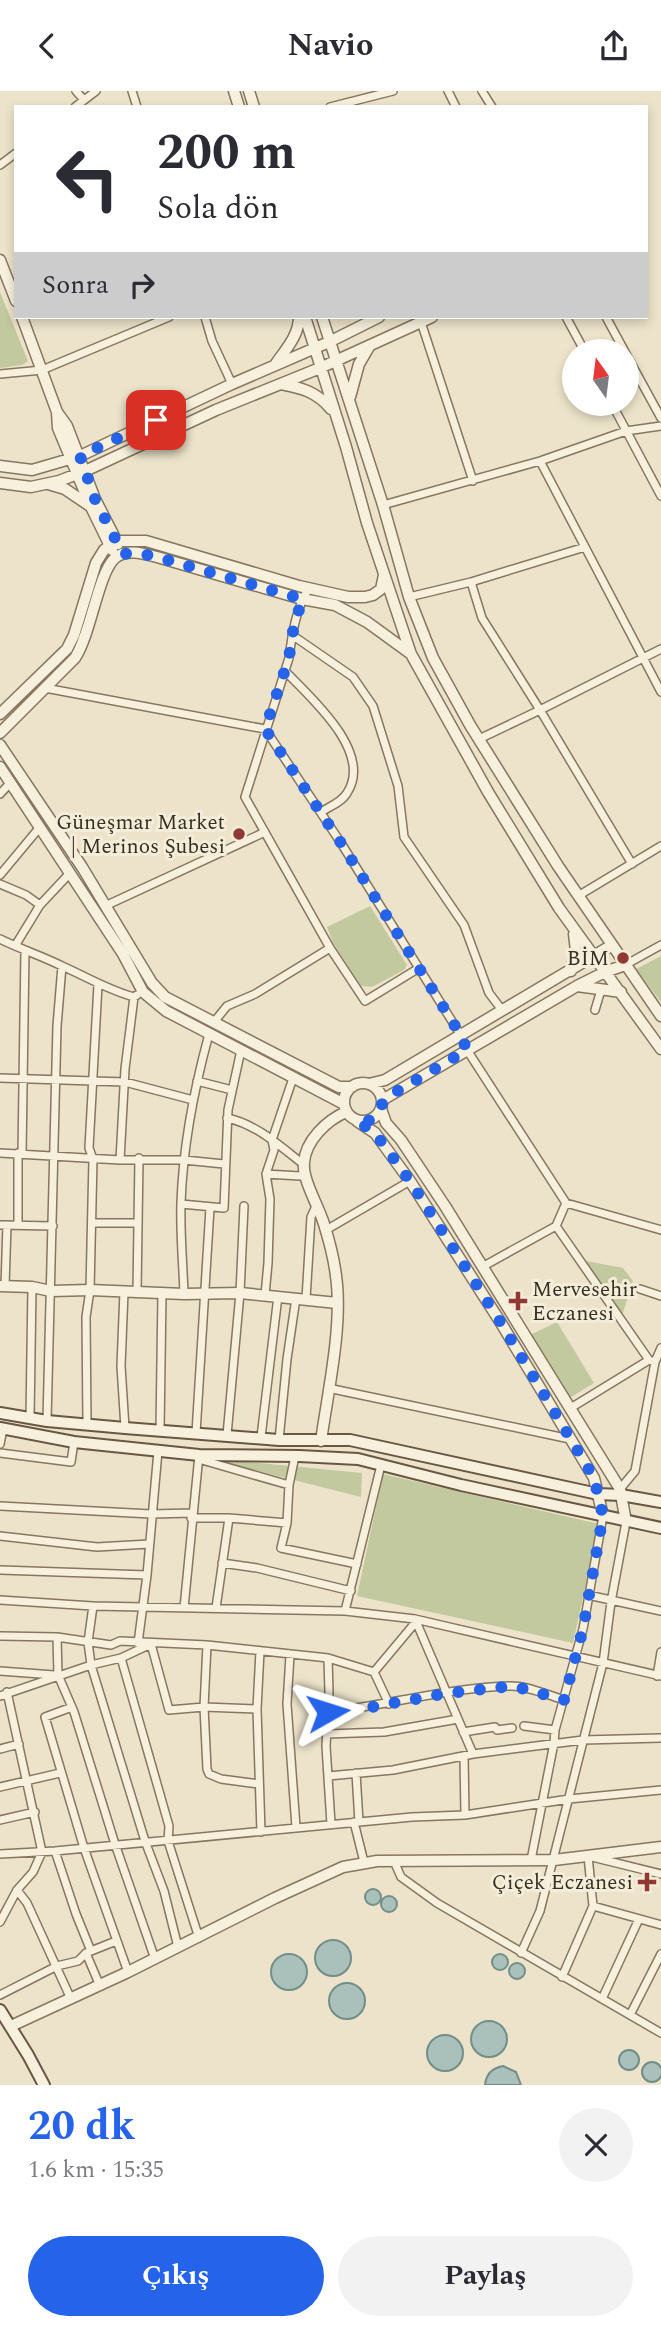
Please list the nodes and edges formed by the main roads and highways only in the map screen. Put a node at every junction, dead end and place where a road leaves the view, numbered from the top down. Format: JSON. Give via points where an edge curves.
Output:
{"nodes":[{"id":1,"x":0,"y":1413,"type":"edge"},
{"id":2,"x":1,"y":1436,"type":"edge"},
{"id":3,"x":661,"y":1502,"type":"edge"},
{"id":4,"x":661,"y":1528,"type":"edge"},
{"id":5,"x":0,"y":2010,"type":"edge"},
{"id":6,"x":44,"y":2085,"type":"edge"}],
"edges":[{"from":1,"to":3,"type":"main road","via":[[87,1425],[279,1440],[350,1440],[598,1494],[620,1492]]},
{"from":2,"to":4,"type":"main road","via":[[199,1455],[358,1459]]},
{"from":5,"to":6,"type":"main road"}]}
